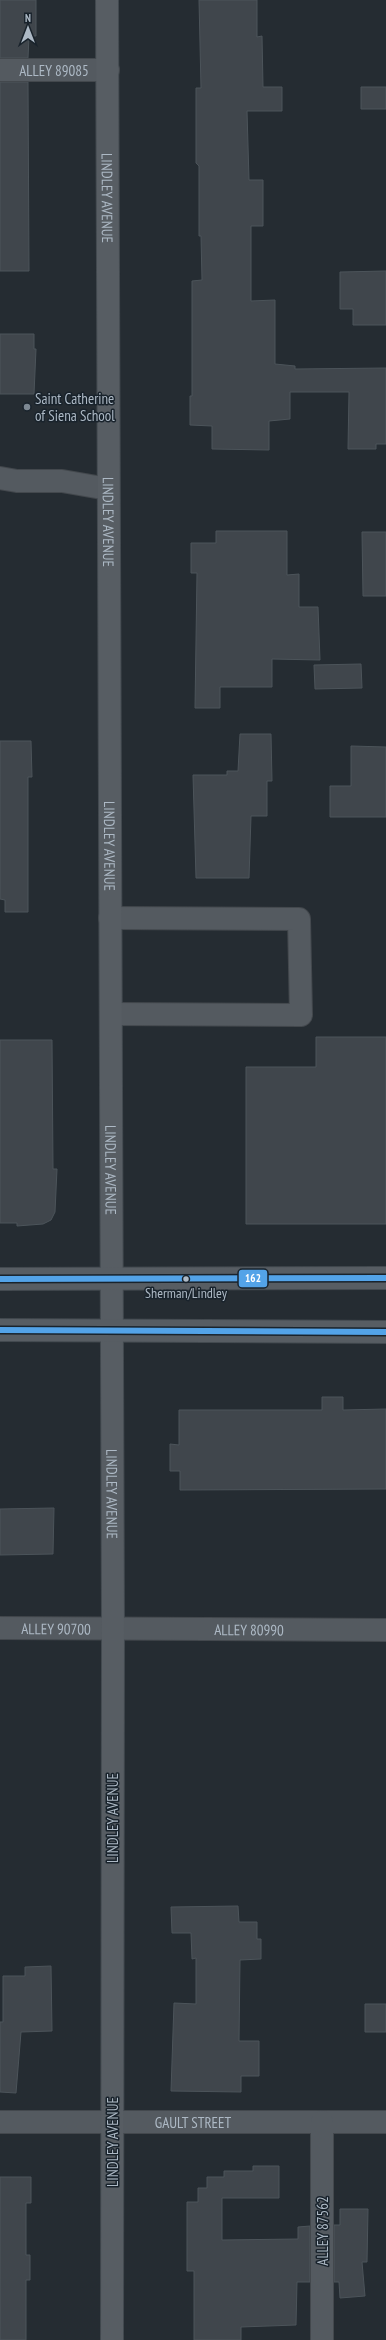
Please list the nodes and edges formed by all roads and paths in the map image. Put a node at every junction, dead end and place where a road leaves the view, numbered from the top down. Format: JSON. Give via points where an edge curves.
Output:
{"nodes":[{"id":1,"x":107,"y":0,"type":"edge"},
{"id":2,"x":0,"y":70,"type":"edge"},
{"id":3,"x":108,"y":70,"type":"junction"},
{"id":4,"x":0,"y":478,"type":"edge"},
{"id":5,"x":108,"y":489,"type":"junction"},
{"id":6,"x":110,"y":918,"type":"junction"},
{"id":7,"x":111,"y":1014,"type":"junction"},
{"id":8,"x":111,"y":1278,"type":"junction"},
{"id":9,"x":386,"y":1278,"type":"edge"},
{"id":10,"x":0,"y":1279,"type":"edge"},
{"id":11,"x":0,"y":1330,"type":"edge"},
{"id":12,"x":111,"y":1330,"type":"junction"},
{"id":13,"x":386,"y":1332,"type":"edge"},
{"id":14,"x":0,"y":1628,"type":"edge"},
{"id":15,"x":113,"y":1629,"type":"junction"},
{"id":16,"x":386,"y":1630,"type":"edge"},
{"id":17,"x":0,"y":2122,"type":"edge"},
{"id":18,"x":322,"y":2122,"type":"junction"},
{"id":19,"x":386,"y":2122,"type":"edge"},
{"id":20,"x":111,"y":2123,"type":"junction"},
{"id":21,"x":112,"y":2340,"type":"edge"},
{"id":22,"x":322,"y":2340,"type":"edge"}],
"edges":[{"from":1,"to":3,"type":"main road","name":"LINDLEY AVENUE"},
{"from":2,"to":3,"type":"street","name":"ALLEY 89085"},
{"from":3,"to":5,"type":"main road","name":"LINDLEY AVENUE"},
{"from":4,"to":5,"type":"street","via":[[17,481],[62,481]]},
{"from":5,"to":6,"type":"main road","name":"LINDLEY AVENUE"},
{"from":6,"to":7,"type":"main road","name":"LINDLEY AVENUE"},
{"from":6,"to":7,"type":"street","via":[[299,919],[300,1015]]},
{"from":7,"to":8,"type":"main road","name":"LINDLEY AVENUE"},
{"from":8,"to":9,"type":"main road"},
{"from":8,"to":10,"type":"main road"},
{"from":8,"to":12,"type":"main road","name":"LINDLEY AVENUE"},
{"from":11,"to":12,"type":"main road"},
{"from":12,"to":13,"type":"main road"},
{"from":12,"to":15,"type":"main road","name":"LINDLEY AVENUE"},
{"from":14,"to":15,"type":"street","name":"ALLEY 90700"},
{"from":15,"to":16,"type":"street","name":"ALLEY 80990"},
{"from":15,"to":20,"type":"main road","name":"LINDLEY AVENUE"},
{"from":17,"to":20,"type":"street","name":"GAULT STREET"},
{"from":18,"to":19,"type":"street","name":"GAULT STREET"},
{"from":18,"to":20,"type":"street","name":"GAULT STREET"},
{"from":18,"to":22,"type":"street","name":"ALLEY 87562"},
{"from":20,"to":21,"type":"main road","name":"LINDLEY AVENUE"}]}
